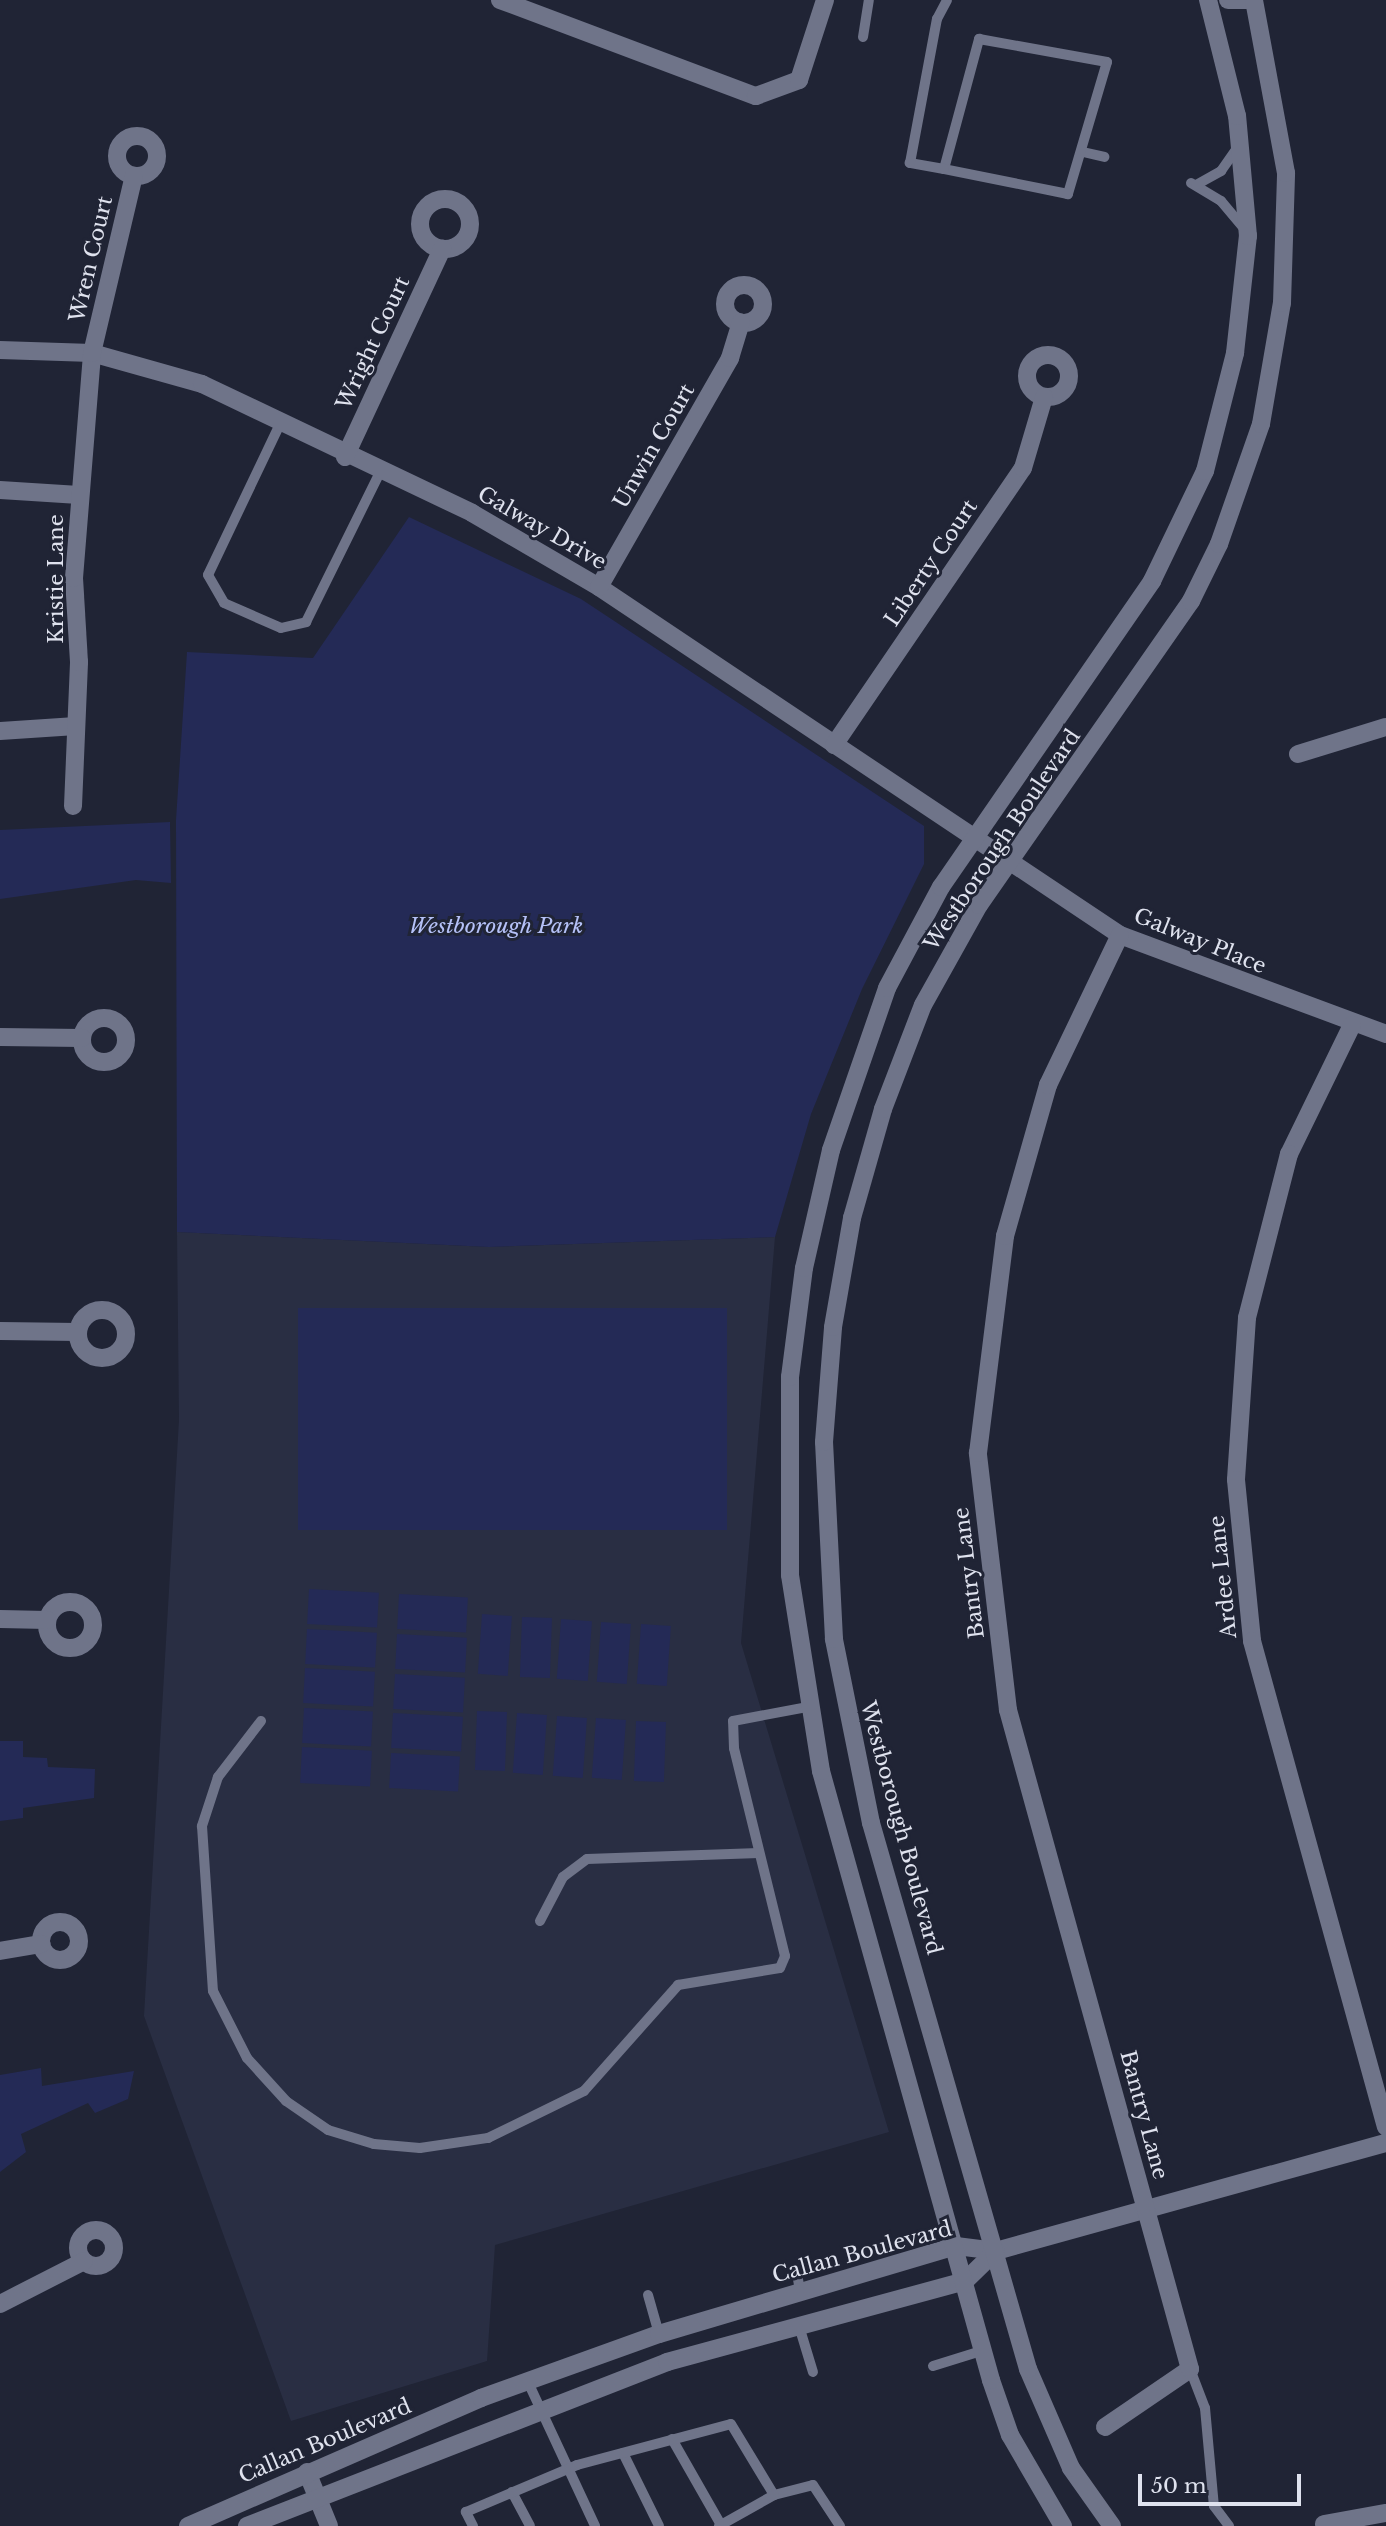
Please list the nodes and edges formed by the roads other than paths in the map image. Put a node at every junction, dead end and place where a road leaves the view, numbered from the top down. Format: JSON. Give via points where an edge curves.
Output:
{"nodes":[{"id":1,"x":500,"y":0,"type":"edge"},
{"id":2,"x":825,"y":0,"type":"edge"},
{"id":3,"x":869,"y":0,"type":"edge"},
{"id":4,"x":947,"y":0,"type":"edge"},
{"id":5,"x":1208,"y":0,"type":"edge"},
{"id":6,"x":1228,"y":0,"type":"edge"},
{"id":7,"x":1254,"y":0,"type":"edge"},
{"id":8,"x":863,"y":37,"type":"dead end"},
{"id":9,"x":1241,"y":143,"type":"junction"},
{"id":10,"x":1083,"y":152,"type":"junction"},
{"id":11,"x":1104,"y":157,"type":"dead end"},
{"id":12,"x":944,"y":169,"type":"junction"},
{"id":13,"x":134,"y":176,"type":"dead end"},
{"id":14,"x":1248,"y":236,"type":"junction"},
{"id":15,"x":442,"y":249,"type":"dead end"},
{"id":16,"x":741,"y":323,"type":"dead end"},
{"id":17,"x":0,"y":350,"type":"edge"},
{"id":18,"x":92,"y":353,"type":"junction"},
{"id":19,"x":1044,"y":397,"type":"dead end"},
{"id":20,"x":280,"y":424,"type":"junction"},
{"id":21,"x":345,"y":457,"type":"junction"},
{"id":22,"x":380,"y":472,"type":"junction"},
{"id":23,"x":0,"y":489,"type":"edge"},
{"id":24,"x":79,"y":495,"type":"junction"},
{"id":25,"x":599,"y":587,"type":"junction"},
{"id":26,"x":76,"y":726,"type":"junction"},
{"id":27,"x":1386,"y":727,"type":"edge"},
{"id":28,"x":0,"y":731,"type":"edge"},
{"id":29,"x":834,"y":745,"type":"junction"},
{"id":30,"x":1298,"y":754,"type":"dead end"},
{"id":31,"x":73,"y":806,"type":"dead end"},
{"id":32,"x":974,"y":836,"type":"junction"},
{"id":33,"x":1010,"y":862,"type":"junction"},
{"id":34,"x":1121,"y":935,"type":"junction"},
{"id":35,"x":1352,"y":1025,"type":"junction"},
{"id":36,"x":1386,"y":1034,"type":"edge"},
{"id":37,"x":0,"y":1037,"type":"edge"},
{"id":38,"x":82,"y":1038,"type":"dead end"},
{"id":39,"x":0,"y":1331,"type":"edge"},
{"id":40,"x":78,"y":1332,"type":"dead end"},
{"id":41,"x":0,"y":1619,"type":"edge"},
{"id":42,"x":47,"y":1620,"type":"dead end"},
{"id":43,"x":807,"y":1707,"type":"junction"},
{"id":44,"x":261,"y":1721,"type":"dead end"},
{"id":45,"x":759,"y":1853,"type":"junction"},
{"id":46,"x":540,"y":1921,"type":"dead end"},
{"id":47,"x":41,"y":1944,"type":"dead end"},
{"id":48,"x":0,"y":1951,"type":"edge"},
{"id":49,"x":1386,"y":2127,"type":"edge"},
{"id":50,"x":1386,"y":2143,"type":"edge"},
{"id":51,"x":1147,"y":2211,"type":"junction"},
{"id":52,"x":956,"y":2246,"type":"junction"},
{"id":53,"x":996,"y":2251,"type":"junction"},
{"id":54,"x":84,"y":2261,"type":"dead end"},
{"id":55,"x":796,"y":2268,"type":"dead end"},
{"id":56,"x":965,"y":2281,"type":"junction"},
{"id":57,"x":800,"y":2291,"type":"junction"},
{"id":58,"x":648,"y":2295,"type":"dead end"},
{"id":59,"x":0,"y":2304,"type":"edge"},
{"id":60,"x":800,"y":2326,"type":"junction"},
{"id":61,"x":659,"y":2334,"type":"junction"},
{"id":62,"x":984,"y":2350,"type":"junction"},
{"id":63,"x":933,"y":2367,"type":"dead end"},
{"id":64,"x":1190,"y":2368,"type":"junction"},
{"id":65,"x":813,"y":2372,"type":"dead end"},
{"id":66,"x":527,"y":2380,"type":"junction"},
{"id":67,"x":539,"y":2408,"type":"junction"},
{"id":68,"x":1105,"y":2427,"type":"dead end"},
{"id":69,"x":672,"y":2439,"type":"junction"},
{"id":70,"x":622,"y":2453,"type":"junction"},
{"id":71,"x":566,"y":2469,"type":"junction"},
{"id":72,"x":307,"y":2472,"type":"junction"},
{"id":73,"x":512,"y":2492,"type":"junction"},
{"id":74,"x":316,"y":2495,"type":"junction"},
{"id":75,"x":774,"y":2495,"type":"junction"},
{"id":76,"x":1386,"y":2512,"type":"edge"},
{"id":77,"x":720,"y":2525,"type":"edge"},
{"id":78,"x":1321,"y":2525,"type":"edge"},
{"id":79,"x":188,"y":2526,"type":"edge"},
{"id":80,"x":247,"y":2526,"type":"edge"},
{"id":81,"x":329,"y":2526,"type":"edge"},
{"id":82,"x":473,"y":2526,"type":"edge"},
{"id":83,"x":530,"y":2526,"type":"edge"},
{"id":84,"x":595,"y":2526,"type":"edge"},
{"id":85,"x":659,"y":2526,"type":"edge"},
{"id":86,"x":840,"y":2526,"type":"edge"},
{"id":87,"x":1063,"y":2526,"type":"edge"},
{"id":88,"x":1112,"y":2526,"type":"edge"},
{"id":89,"x":1229,"y":2526,"type":"edge"}],
"edges":[{"from":1,"to":2,"type":"street","via":[[756,96],[799,80]]},
{"from":3,"to":8,"type":"lane"},
{"from":4,"to":12,"type":"lane","via":[[937,19],[910,163]]},
{"from":5,"to":9,"type":"street","name":"Westborough Boulevard"},
{"from":6,"to":7,"type":"street"},
{"from":7,"to":33,"type":"street","name":"Westborough Boulevard","via":[[1286,173],[1282,303],[1261,424],[1219,544],[1191,601]]},
{"from":9,"to":14,"type":"street","name":"Westborough Boulevard"},
{"from":9,"to":14,"type":"lane","via":[[1221,171],[1194,184],[1229,208]]},
{"from":10,"to":11,"type":"lane"},
{"from":10,"to":12,"type":"lane","via":[[1068,194]]},
{"from":10,"to":12,"type":"lane","via":[[1107,62],[979,39]]},
{"from":13,"to":18,"type":"street","name":"Wren Court"},
{"from":14,"to":32,"type":"street","name":"Westborough Boulevard","via":[[1230,378],[1181,528],[1121,629]]},
{"from":15,"to":21,"type":"street","name":"Wright Court"},
{"from":16,"to":25,"type":"street","name":"Unwin Court","via":[[730,358]]},
{"from":17,"to":18,"type":"street","name":"Galway Drive"},
{"from":18,"to":20,"type":"street","name":"Galway Drive","via":[[202,384]]},
{"from":18,"to":24,"type":"street","name":"Kristie Lane"},
{"from":19,"to":29,"type":"street","name":"Liberty Court","via":[[1023,468]]},
{"from":20,"to":21,"type":"street","name":"Galway Drive"},
{"from":20,"to":22,"type":"lane","via":[[208,575],[224,604],[281,628],[306,622]]},
{"from":21,"to":22,"type":"street","name":"Galway Drive"},
{"from":22,"to":25,"type":"street","name":"Galway Drive","via":[[472,513]]},
{"from":23,"to":24,"type":"street"},
{"from":24,"to":26,"type":"street","name":"Kristie Lane"},
{"from":25,"to":29,"type":"street","name":"Galway Drive"},
{"from":26,"to":28,"type":"street"},
{"from":26,"to":31,"type":"street","name":"Kristie Lane"},
{"from":27,"to":30,"type":"street"},
{"from":29,"to":32,"type":"street","name":"Galway Drive"},
{"from":32,"to":33,"type":"street","name":"Galway Drive"},
{"from":32,"to":43,"type":"street","name":"Westborough Boulevard","via":[[912,935],[867,1039],[831,1150],[804,1268],[790,1377],[786,1506]]},
{"from":33,"to":34,"type":"street","name":"Galway Place"},
{"from":33,"to":53,"type":"street","name":"Westborough Boulevard","via":[[923,1005],[883,1109],[841,1271],[824,1442],[834,1639],[856,1761]]},
{"from":34,"to":35,"type":"street","name":"Galway Place"},
{"from":34,"to":51,"type":"street","name":"Bantry Lane","via":[[1048,1085],[1005,1236],[978,1454],[1008,1710]]},
{"from":35,"to":36,"type":"street","name":"Galway Place"},
{"from":35,"to":49,"type":"street","name":"Ardee Lane","via":[[1289,1154],[1247,1318],[1236,1480],[1252,1641]]},
{"from":37,"to":38,"type":"street"},
{"from":39,"to":40,"type":"street"},
{"from":41,"to":42,"type":"street"},
{"from":43,"to":45,"type":"lane","via":[[733,1721]]},
{"from":43,"to":52,"type":"street","name":"Westborough Boulevard"},
{"from":44,"to":45,"type":"lane","via":[[218,1777],[202,1826],[213,1991],[247,2058],[286,2101],[328,2130],[374,2144],[420,2148],[488,2138],[584,2091],[678,1985],[780,1968],[785,1956]]},
{"from":45,"to":46,"type":"lane","via":[[587,1859],[564,1877]]},
{"from":47,"to":48,"type":"street"},
{"from":50,"to":51,"type":"street"},
{"from":51,"to":53,"type":"street"},
{"from":51,"to":64,"type":"street","name":"Bantry Lane"},
{"from":52,"to":53,"type":"street","name":"Callan Boulevard"},
{"from":52,"to":56,"type":"street","name":"Westborough Boulevard"},
{"from":52,"to":57,"type":"street","name":"Callan Boulevard"},
{"from":53,"to":56,"type":"street"},
{"from":53,"to":88,"type":"street","name":"Westborough Boulevard","via":[[1047,2421]]},
{"from":54,"to":59,"type":"street"},
{"from":55,"to":57,"type":"lane"},
{"from":56,"to":60,"type":"street"},
{"from":56,"to":62,"type":"street","name":"Westborough Boulevard"},
{"from":57,"to":61,"type":"street","name":"Callan Boulevard"},
{"from":58,"to":61,"type":"lane"},
{"from":60,"to":65,"type":"lane"},
{"from":60,"to":67,"type":"street","via":[[667,2362]]},
{"from":61,"to":66,"type":"street","name":"Callan Boulevard"},
{"from":62,"to":63,"type":"lane"},
{"from":62,"to":87,"type":"street","name":"Westborough Boulevard","via":[[1010,2435]]},
{"from":64,"to":68,"type":"street"},
{"from":64,"to":89,"type":"lane","via":[[1205,2408],[1214,2506]]},
{"from":66,"to":67,"type":"lane"},
{"from":66,"to":72,"type":"street","name":"Callan Boulevard"},
{"from":67,"to":71,"type":"lane"},
{"from":67,"to":74,"type":"street"},
{"from":69,"to":70,"type":"lane"},
{"from":69,"to":75,"type":"lane","via":[[731,2424]]},
{"from":69,"to":77,"type":"lane"},
{"from":70,"to":71,"type":"lane"},
{"from":70,"to":85,"type":"lane"},
{"from":71,"to":73,"type":"lane"},
{"from":71,"to":84,"type":"lane"},
{"from":72,"to":74,"type":"street"},
{"from":72,"to":79,"type":"street","name":"Callan Boulevard"},
{"from":73,"to":82,"type":"lane","via":[[466,2512]]},
{"from":73,"to":83,"type":"lane"},
{"from":74,"to":80,"type":"street"},
{"from":74,"to":81,"type":"street"},
{"from":75,"to":77,"type":"lane"},
{"from":75,"to":86,"type":"lane","via":[[813,2485]]},
{"from":76,"to":78,"type":"street"}]}
